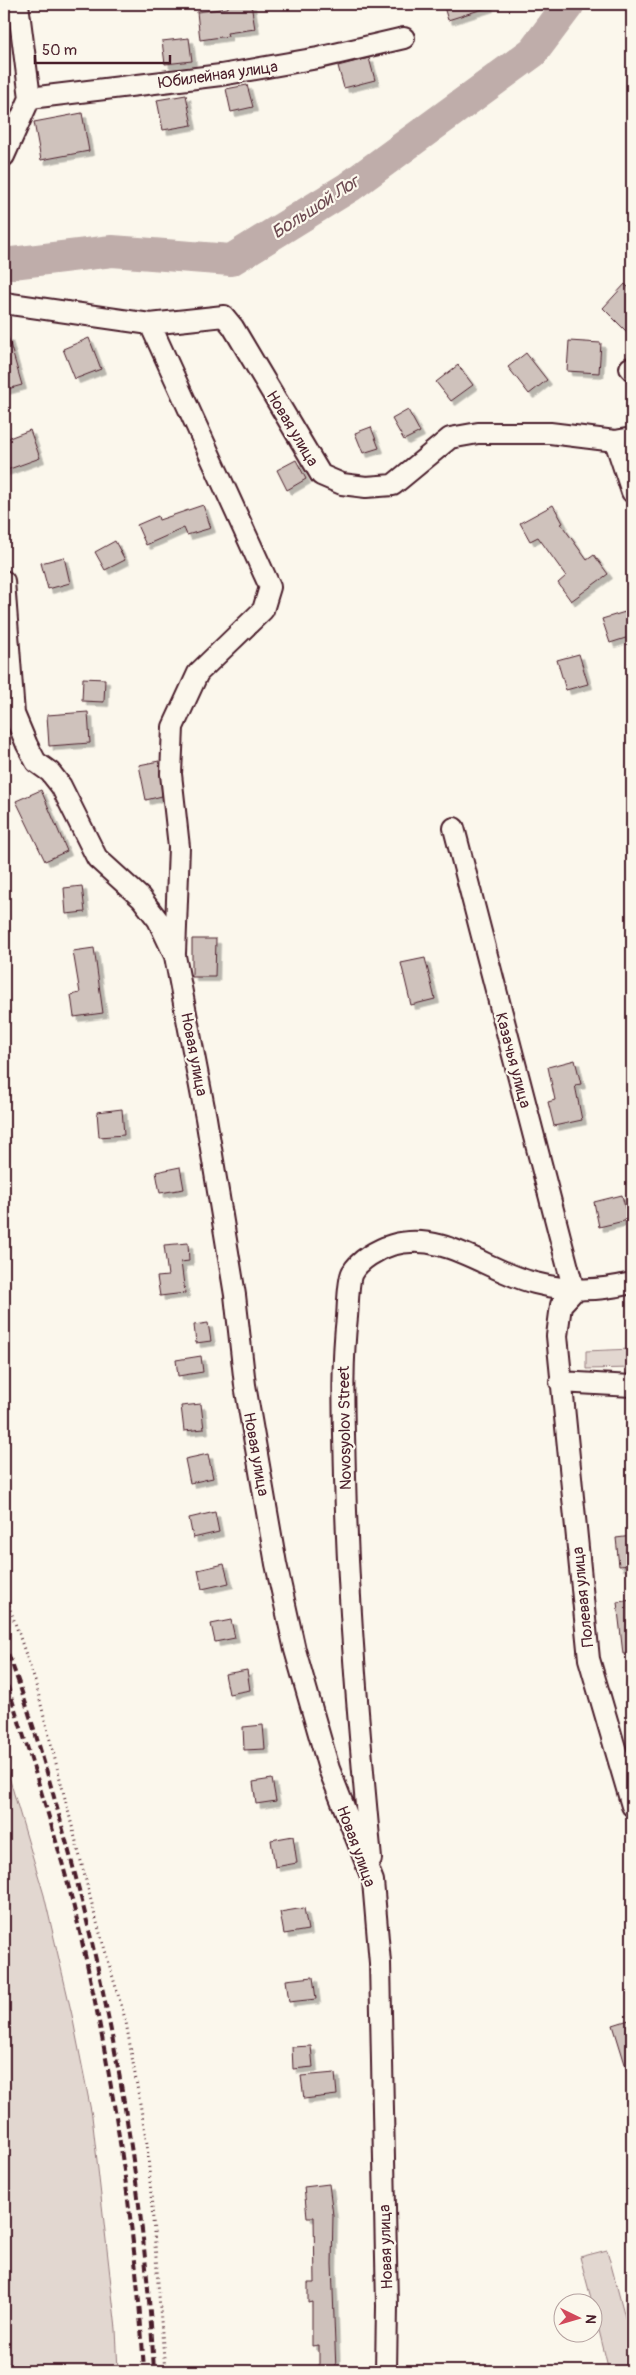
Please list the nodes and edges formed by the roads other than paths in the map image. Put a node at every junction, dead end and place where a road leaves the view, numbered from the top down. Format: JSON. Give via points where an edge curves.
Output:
{"nodes":[{"id":1,"x":18,"y":4,"type":"edge"},
{"id":2,"x":404,"y":38,"type":"dead end"},
{"id":3,"x":30,"y":98,"type":"junction"},
{"id":4,"x":4,"y":156,"type":"edge"},
{"id":5,"x":4,"y":303,"type":"edge"},
{"id":6,"x":150,"y":324,"type":"junction"},
{"id":7,"x":623,"y":439,"type":"edge"},
{"id":8,"x":632,"y":492,"type":"edge"},
{"id":9,"x":4,"y":581,"type":"edge"},
{"id":10,"x":454,"y":828,"type":"dead end"},
{"id":11,"x":175,"y":956,"type":"junction"},
{"id":12,"x":632,"y":1283,"type":"edge"},
{"id":13,"x":574,"y":1291,"type":"junction"},
{"id":14,"x":560,"y":1382,"type":"junction"},
{"id":15,"x":632,"y":1386,"type":"edge"},
{"id":16,"x":632,"y":1806,"type":"edge"},
{"id":17,"x":373,"y":1881,"type":"junction"},
{"id":18,"x":386,"y":2371,"type":"edge"}],
"edges":[{"from":1,"to":3,"type":"street"},
{"from":2,"to":3,"type":"street","name":"Юбилейная улица","via":[[318,58],[221,75]]},
{"from":3,"to":4,"type":"street"},
{"from":5,"to":6,"type":"street","name":"Новая улица"},
{"from":6,"to":7,"type":"street","name":"Новая улица","via":[[224,316],[321,475],[342,484],[366,487],[393,485],[450,438],[478,433],[550,433]]},
{"from":6,"to":11,"type":"street","via":[[270,587],[262,610],[198,673],[172,727],[171,774],[178,847]]},
{"from":7,"to":8,"type":"street"},
{"from":9,"to":11,"type":"street","name":"Новая улица","via":[[14,714],[27,745],[36,762],[50,772],[60,786],[97,858],[141,898],[158,920]]},
{"from":10,"to":13,"type":"street","name":"Казачья улица"},
{"from":11,"to":17,"type":"street","name":"Новая улица","via":[[206,1118],[235,1295],[245,1385],[276,1564],[295,1650],[329,1769]]},
{"from":12,"to":13,"type":"street","name":"Novosyolov Street"},
{"from":13,"to":14,"type":"street","name":"Полевая улица","via":[[561,1305],[557,1336]]},
{"from":13,"to":17,"type":"street","name":"Novosyolov Street","via":[[533,1283],[472,1256],[414,1242],[392,1245],[367,1257],[352,1273],[342,1356],[347,1571]]},
{"from":14,"to":15,"type":"street"},
{"from":14,"to":16,"type":"street","name":"Полевая улица","via":[[589,1659]]},
{"from":17,"to":18,"type":"street","name":"Новая улица","via":[[380,1963]]}]}
